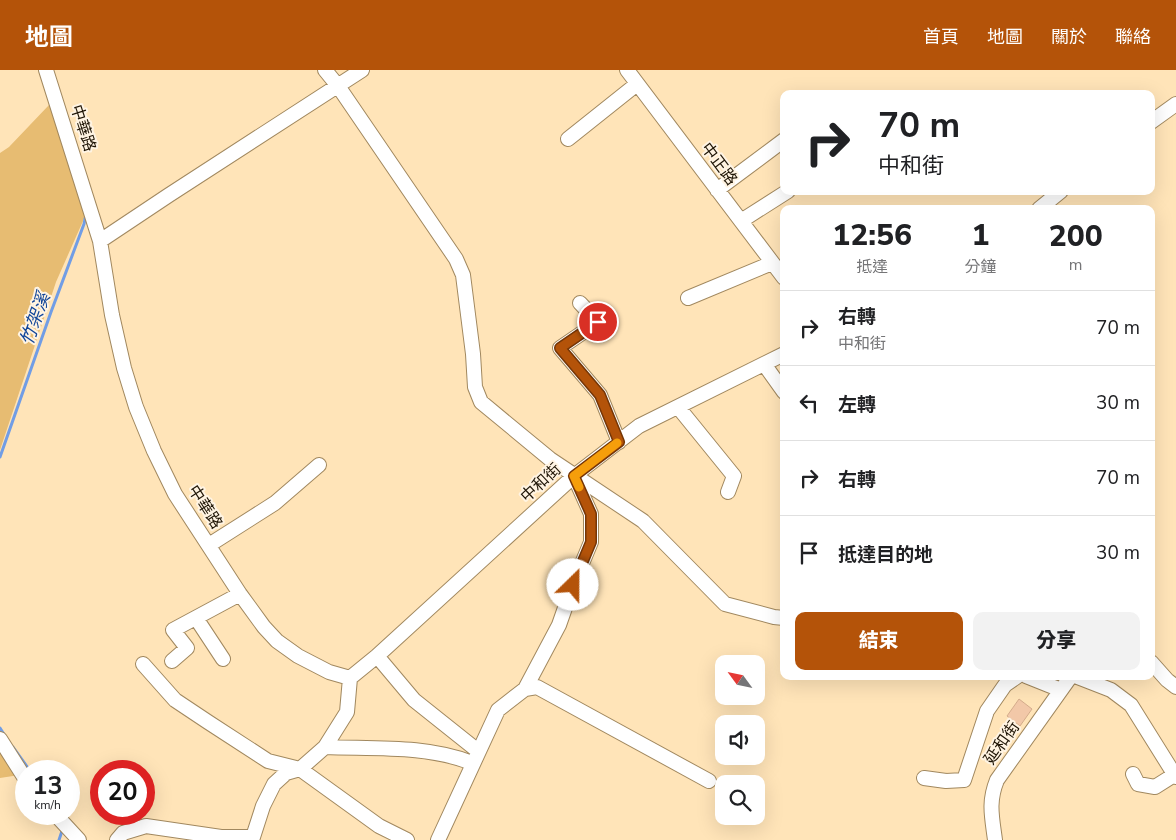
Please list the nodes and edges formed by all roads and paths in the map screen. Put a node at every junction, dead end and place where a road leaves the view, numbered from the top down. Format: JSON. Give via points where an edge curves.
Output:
{"nodes":[{"id":1,"x":46,"y":70,"type":"edge"},
{"id":2,"x":325,"y":70,"type":"edge"},
{"id":3,"x":362,"y":70,"type":"edge"},
{"id":4,"x":627,"y":70,"type":"edge"},
{"id":5,"x":637,"y":84,"type":"junction"},
{"id":6,"x":338,"y":86,"type":"junction"},
{"id":7,"x":1176,"y":104,"type":"edge"},
{"id":8,"x":1155,"y":119,"type":"edge"},
{"id":9,"x":568,"y":139,"type":"dead end"},
{"id":10,"x":780,"y":143,"type":"edge"},
{"id":11,"x":717,"y":190,"type":"junction"},
{"id":12,"x":782,"y":195,"type":"edge"},
{"id":13,"x":1056,"y":195,"type":"edge"},
{"id":14,"x":1044,"y":205,"type":"edge"},
{"id":15,"x":741,"y":221,"type":"junction"},
{"id":16,"x":100,"y":241,"type":"junction"},
{"id":17,"x":772,"y":263,"type":"junction"},
{"id":18,"x":780,"y":273,"type":"edge"},
{"id":19,"x":688,"y":298,"type":"dead end"},
{"id":20,"x":580,"y":303,"type":"dead end"},
{"id":21,"x":780,"y":356,"type":"edge"},
{"id":22,"x":764,"y":364,"type":"junction"},
{"id":23,"x":780,"y":386,"type":"edge"},
{"id":24,"x":678,"y":407,"type":"junction"},
{"id":25,"x":619,"y":442,"type":"junction"},
{"id":26,"x":319,"y":466,"type":"dead end"},
{"id":27,"x":574,"y":476,"type":"junction"},
{"id":28,"x":728,"y":492,"type":"dead end"},
{"id":29,"x":209,"y":545,"type":"junction"},
{"id":30,"x":240,"y":594,"type":"junction"},
{"id":31,"x":196,"y":618,"type":"junction"},
{"id":32,"x":780,"y":618,"type":"edge"},
{"id":33,"x":377,"y":656,"type":"junction"},
{"id":34,"x":223,"y":659,"type":"dead end"},
{"id":35,"x":172,"y":661,"type":"dead end"},
{"id":36,"x":143,"y":664,"type":"dead end"},
{"id":37,"x":1155,"y":666,"type":"edge"},
{"id":38,"x":350,"y":678,"type":"junction"},
{"id":39,"x":1012,"y":680,"type":"edge"},
{"id":40,"x":1036,"y":680,"type":"edge"},
{"id":41,"x":1068,"y":680,"type":"edge"},
{"id":42,"x":1085,"y":680,"type":"edge"},
{"id":43,"x":1176,"y":687,"type":"edge"},
{"id":44,"x":525,"y":689,"type":"junction"},
{"id":45,"x":1061,"y":690,"type":"junction"},
{"id":46,"x":0,"y":739,"type":"edge"},
{"id":47,"x":325,"y":747,"type":"junction"},
{"id":48,"x":475,"y":757,"type":"junction"},
{"id":49,"x":15,"y":763,"type":"edge"},
{"id":50,"x":300,"y":769,"type":"junction"},
{"id":51,"x":1133,"y":774,"type":"dead end"},
{"id":52,"x":1175,"y":776,"type":"edge"},
{"id":53,"x":924,"y":778,"type":"dead end"},
{"id":54,"x":709,"y":781,"type":"dead end"},
{"id":55,"x":66,"y":825,"type":"edge"},
{"id":56,"x":253,"y":839,"type":"edge"},
{"id":57,"x":79,"y":840,"type":"edge"},
{"id":58,"x":117,"y":840,"type":"edge"},
{"id":59,"x":407,"y":840,"type":"edge"},
{"id":60,"x":438,"y":840,"type":"edge"},
{"id":61,"x":995,"y":840,"type":"edge"}],
"edges":[{"from":1,"to":16,"type":"street","name":"中華路"},
{"from":2,"to":6,"type":"street"},
{"from":3,"to":6,"type":"street"},
{"from":4,"to":5,"type":"street","name":"中正路"},
{"from":5,"to":9,"type":"street"},
{"from":5,"to":11,"type":"street","name":"中正路"},
{"from":6,"to":16,"type":"street"},
{"from":6,"to":27,"type":"street","via":[[456,259],[463,275],[475,387],[481,402]]},
{"from":7,"to":8,"type":"street"},
{"from":10,"to":11,"type":"street"},
{"from":11,"to":15,"type":"street","name":"中正路"},
{"from":12,"to":15,"type":"street"},
{"from":13,"to":14,"type":"street"},
{"from":15,"to":17,"type":"street","name":"中正路"},
{"from":16,"to":29,"type":"street","name":"中華路","via":[[112,315],[136,408],[175,494]]},
{"from":17,"to":18,"type":"street","name":"中正路"},
{"from":17,"to":19,"type":"street"},
{"from":20,"to":25,"type":"street","via":[[598,322],[560,348],[600,395]]},
{"from":21,"to":22,"type":"street","name":"中和街"},
{"from":22,"to":23,"type":"street"},
{"from":22,"to":24,"type":"street","name":"中和街"},
{"from":24,"to":25,"type":"street","name":"中和街","via":[[639,426]]},
{"from":24,"to":28,"type":"street","via":[[734,476]]},
{"from":25,"to":27,"type":"street","name":"中和街"},
{"from":26,"to":29,"type":"street","via":[[275,503]]},
{"from":27,"to":32,"type":"street","via":[[643,521],[725,604]]},
{"from":27,"to":33,"type":"street","name":"中和街"},
{"from":27,"to":44,"type":"street","via":[[591,514],[591,542],[560,625]]},
{"from":29,"to":30,"type":"street","name":"中華路"},
{"from":30,"to":31,"type":"street"},
{"from":30,"to":38,"type":"street","name":"中華路","via":[[277,641],[329,672]]},
{"from":31,"to":34,"type":"street"},
{"from":31,"to":35,"type":"street","via":[[173,630],[187,648]]},
{"from":33,"to":38,"type":"street","name":"中和街"},
{"from":33,"to":48,"type":"street","via":[[414,700]]},
{"from":36,"to":50,"type":"street","via":[[175,700],[268,761]]},
{"from":37,"to":43,"type":"street"},
{"from":38,"to":47,"type":"street","via":[[347,712]]},
{"from":39,"to":53,"type":"street","via":[[987,711],[964,780]]},
{"from":40,"to":45,"type":"street"},
{"from":41,"to":45,"type":"street","name":"延和街"},
{"from":42,"to":52,"type":"street","via":[[1111,690],[1131,705]]},
{"from":44,"to":48,"type":"street","via":[[498,710]]},
{"from":44,"to":54,"type":"street","via":[[537,687]]},
{"from":45,"to":61,"type":"street","name":"延和街","via":[[997,780],[990,809]]},
{"from":46,"to":49,"type":"street"},
{"from":47,"to":48,"type":"street","via":[[410,750]]},
{"from":47,"to":50,"type":"street"},
{"from":48,"to":60,"type":"street"},
{"from":50,"to":56,"type":"street","via":[[286,773],[274,784],[262,806]]},
{"from":50,"to":59,"type":"street","via":[[379,826]]},
{"from":51,"to":52,"type":"street","via":[[1138,784],[1155,787]]},
{"from":55,"to":57,"type":"street"},
{"from":56,"to":58,"type":"street","via":[[146,826],[124,833]]}]}
